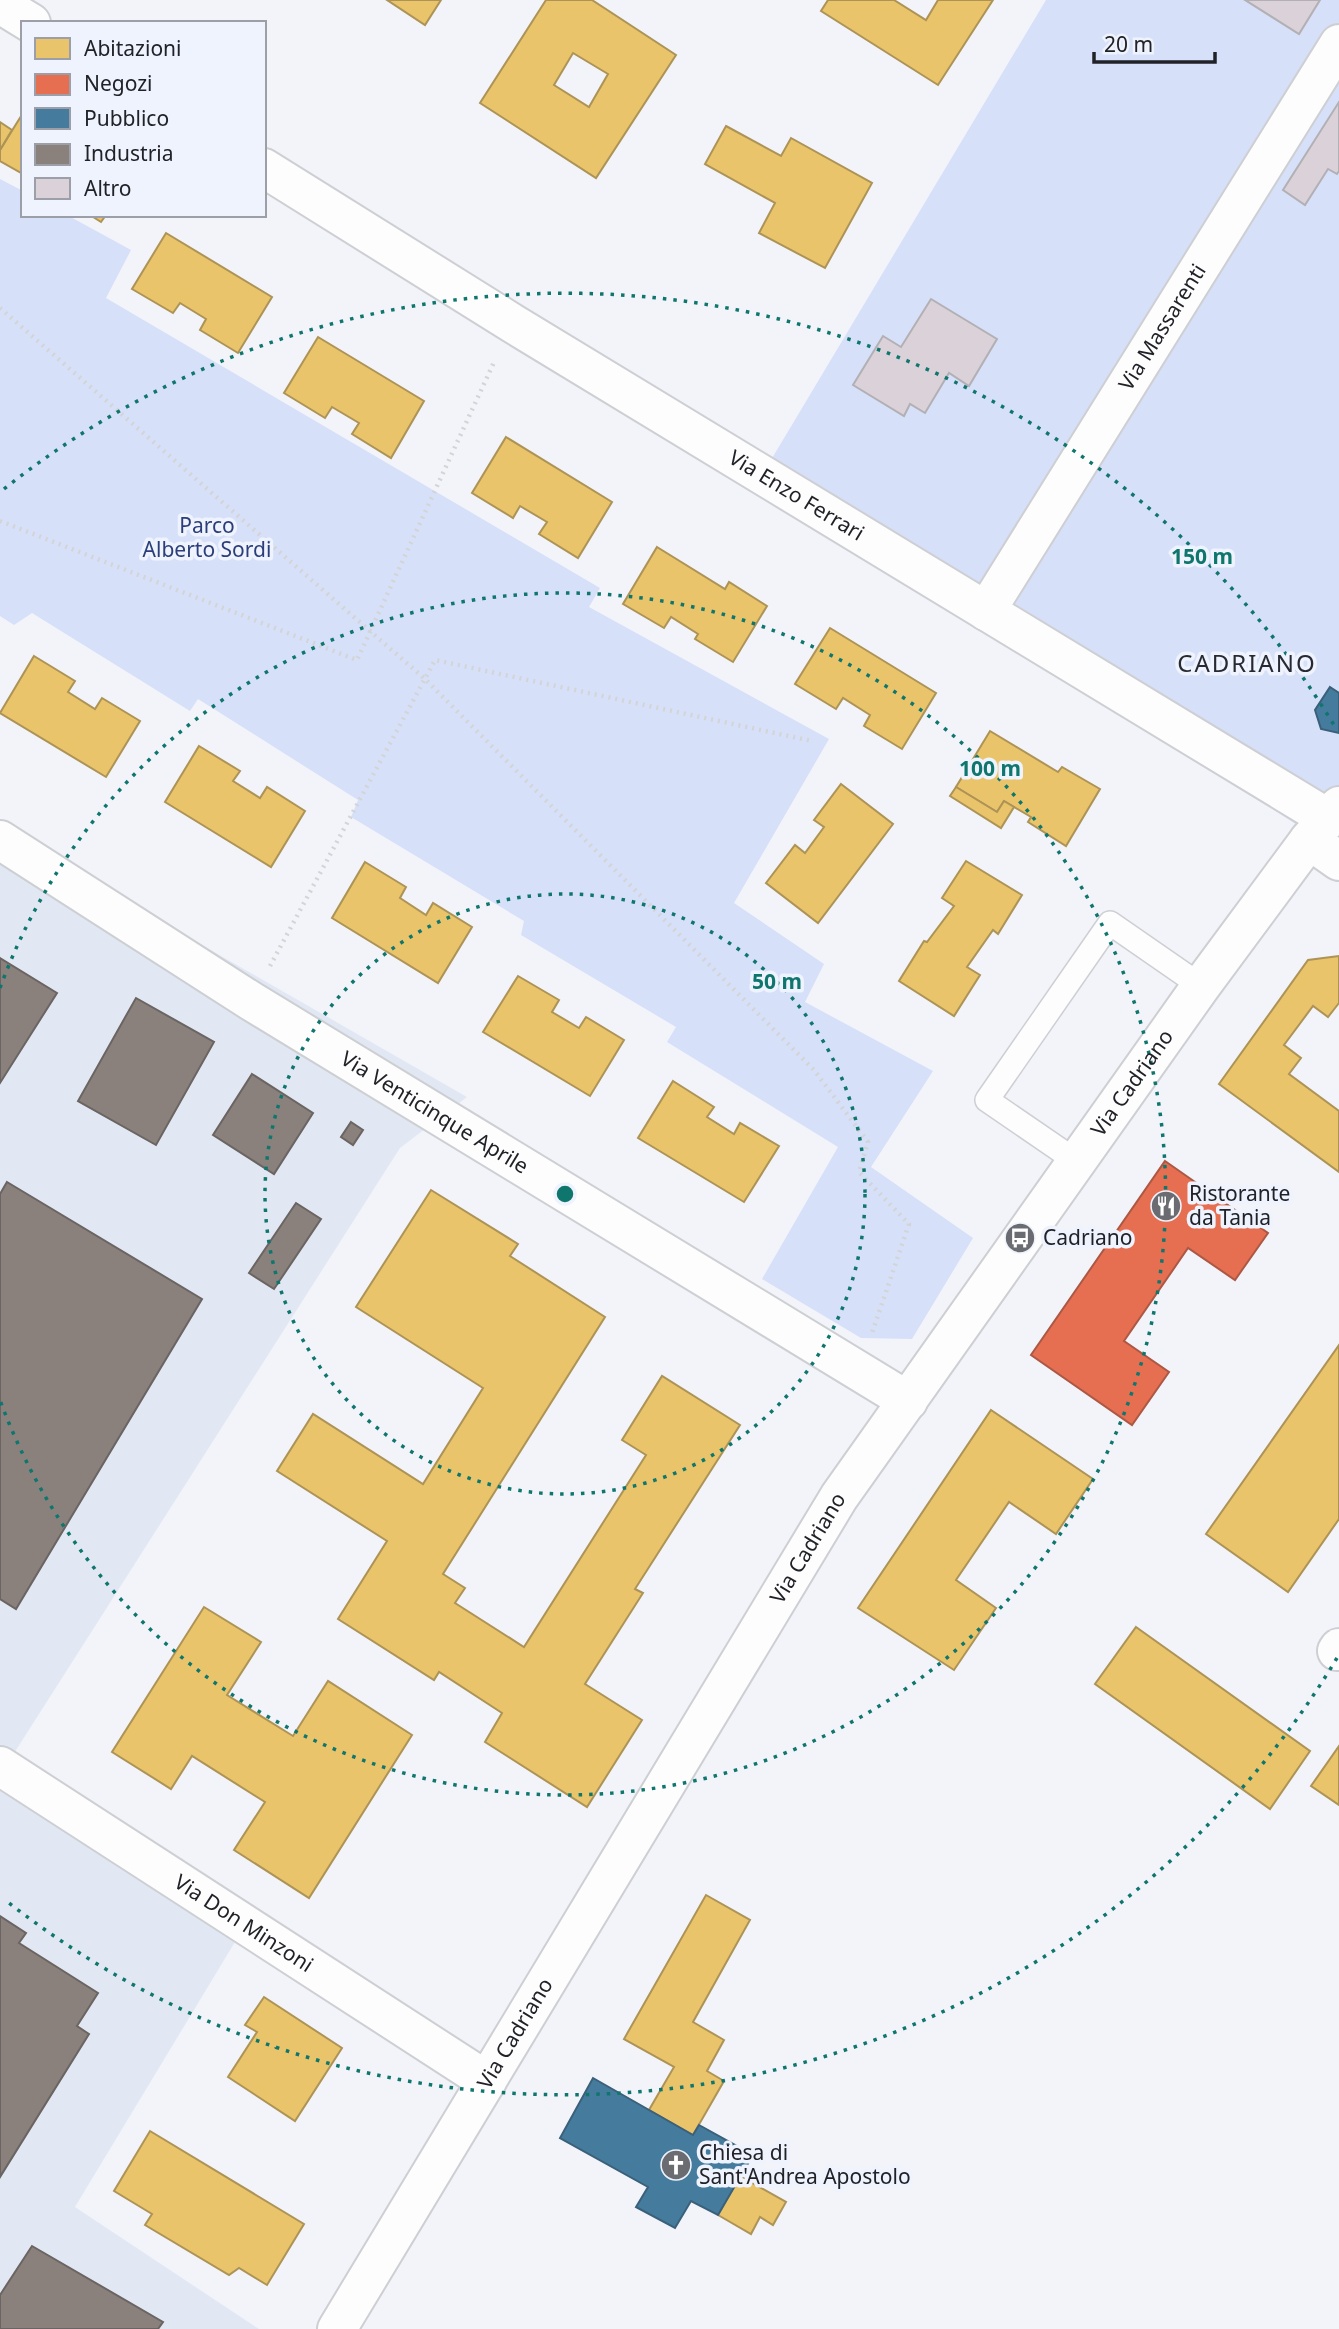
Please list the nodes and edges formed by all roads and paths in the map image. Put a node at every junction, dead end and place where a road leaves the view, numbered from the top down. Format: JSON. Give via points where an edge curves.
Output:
{"nodes":[{"id":1,"x":0,"y":4,"type":"edge"},
{"id":2,"x":28,"y":21,"type":"edge"},
{"id":3,"x":1339,"y":44,"type":"edge"},
{"id":4,"x":266,"y":169,"type":"edge"},
{"id":5,"x":0,"y":308,"type":"edge"},
{"id":6,"x":512,"y":323,"type":"junction"},
{"id":7,"x":0,"y":521,"type":"edge"},
{"id":8,"x":986,"y":611,"type":"junction"},
{"id":9,"x":370,"y":632,"type":"junction"},
{"id":10,"x":425,"y":679,"type":"junction"},
{"id":11,"x":813,"y":741,"type":"dead end"},
{"id":12,"x":1329,"y":832,"type":"edge"},
{"id":13,"x":0,"y":840,"type":"edge"},
{"id":14,"x":1200,"y":986,"type":"junction"},
{"id":15,"x":251,"y":1001,"type":"junction"},
{"id":16,"x":1076,"y":1161,"type":"junction"},
{"id":17,"x":859,"y":1369,"type":"junction"},
{"id":18,"x":908,"y":1401,"type":"junction"},
{"id":19,"x":0,"y":1766,"type":"edge"},
{"id":20,"x":487,"y":2081,"type":"junction"},
{"id":21,"x":337,"y":2329,"type":"edge"}],
"edges":[{"from":1,"to":2,"type":"street"},
{"from":3,"to":8,"type":"street","name":"Via Massarenti"},
{"from":4,"to":6,"type":"street","name":"Via Enzo Ferrari"},
{"from":5,"to":9,"type":"path"},
{"from":6,"to":8,"type":"street","name":"Via Enzo Ferrari"},
{"from":6,"to":9,"type":"path"},
{"from":7,"to":9,"type":"path","via":[[357,660]]},
{"from":8,"to":12,"type":"street","name":"Via Enzo Ferrari"},
{"from":9,"to":10,"type":"path"},
{"from":10,"to":11,"type":"path","via":[[435,660]]},
{"from":10,"to":15,"type":"path"},
{"from":10,"to":17,"type":"path","via":[[814,1070],[868,1142],[859,1172],[909,1224]]},
{"from":12,"to":14,"type":"street","name":"Via Cadriano"},
{"from":13,"to":15,"type":"street","name":"Via Venticinque Aprile"},
{"from":14,"to":16,"type":"street","name":"Via Cadriano"},
{"from":14,"to":16,"type":"lane","via":[[1110,923],[987,1100]]},
{"from":15,"to":17,"type":"street","name":"Via Venticinque Aprile"},
{"from":16,"to":18,"type":"street","name":"Via Cadriano"},
{"from":17,"to":18,"type":"street","name":"Via Venticinque Aprile"},
{"from":18,"to":20,"type":"street","name":"Via Cadriano","via":[[839,1497]]},
{"from":19,"to":20,"type":"street","name":"Via Don Minzoni"},
{"from":20,"to":21,"type":"street","name":"Via Cadriano"}]}
